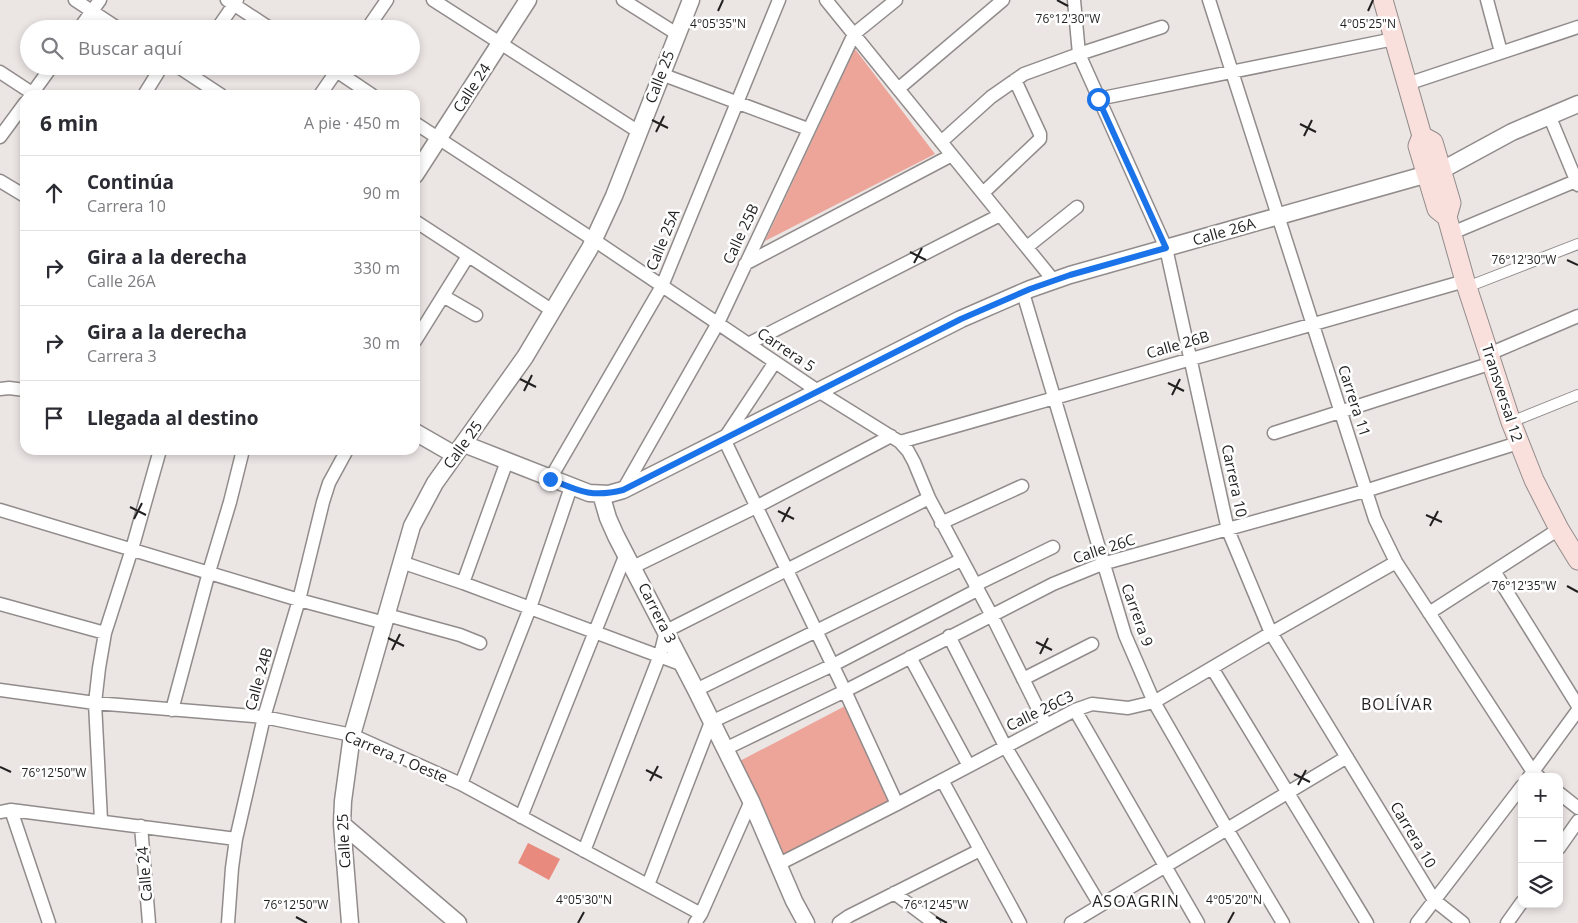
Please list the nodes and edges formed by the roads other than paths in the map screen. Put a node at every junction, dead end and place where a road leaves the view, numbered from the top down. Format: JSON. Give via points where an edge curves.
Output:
{"nodes":[{"id":1,"x":75,"y":0,"type":"edge"},
{"id":2,"x":100,"y":0,"type":"edge"},
{"id":3,"x":387,"y":0,"type":"edge"},
{"id":4,"x":433,"y":0,"type":"edge"},
{"id":5,"x":528,"y":0,"type":"edge"},
{"id":6,"x":623,"y":0,"type":"edge"},
{"id":7,"x":691,"y":0,"type":"edge"},
{"id":8,"x":779,"y":0,"type":"edge"},
{"id":9,"x":826,"y":0,"type":"edge"},
{"id":10,"x":896,"y":0,"type":"edge"},
{"id":11,"x":1003,"y":0,"type":"edge"},
{"id":12,"x":1074,"y":0,"type":"edge"},
{"id":13,"x":1209,"y":0,"type":"edge"},
{"id":14,"x":1383,"y":0,"type":"edge"},
{"id":15,"x":1487,"y":0,"type":"edge"},
{"id":16,"x":233,"y":2,"type":"edge"},
{"id":17,"x":92,"y":11,"type":"junction"},
{"id":18,"x":86,"y":20,"type":"edge"},
{"id":19,"x":106,"y":20,"type":"edge"},
{"id":20,"x":222,"y":20,"type":"edge"},
{"id":21,"x":258,"y":20,"type":"edge"},
{"id":22,"x":373,"y":20,"type":"edge"},
{"id":23,"x":1162,"y":27,"type":"dead end"},
{"id":24,"x":1578,"y":27,"type":"edge"},
{"id":25,"x":677,"y":34,"type":"junction"},
{"id":26,"x":854,"y":34,"type":"junction"},
{"id":27,"x":1394,"y":39,"type":"junction"},
{"id":28,"x":500,"y":43,"type":"junction"},
{"id":29,"x":1501,"y":52,"type":"junction"},
{"id":30,"x":1079,"y":54,"type":"junction"},
{"id":31,"x":0,"y":72,"type":"edge"},
{"id":32,"x":1232,"y":72,"type":"junction"},
{"id":33,"x":661,"y":74,"type":"junction"},
{"id":34,"x":46,"y":75,"type":"edge"},
{"id":35,"x":156,"y":75,"type":"edge"},
{"id":36,"x":194,"y":75,"type":"edge"},
{"id":37,"x":331,"y":75,"type":"edge"},
{"id":38,"x":345,"y":75,"type":"edge"},
{"id":39,"x":1014,"y":80,"type":"junction"},
{"id":40,"x":1407,"y":84,"type":"junction"},
{"id":41,"x":898,"y":89,"type":"junction"},
{"id":42,"x":23,"y":90,"type":"edge"},
{"id":43,"x":35,"y":90,"type":"edge"},
{"id":44,"x":147,"y":90,"type":"edge"},
{"id":45,"x":214,"y":90,"type":"edge"},
{"id":46,"x":323,"y":90,"type":"edge"},
{"id":47,"x":365,"y":90,"type":"edge"},
{"id":48,"x":1098,"y":99,"type":"junction"},
{"id":49,"x":736,"y":103,"type":"junction"},
{"id":50,"x":1578,"y":104,"type":"edge"},
{"id":51,"x":20,"y":111,"type":"edge"},
{"id":52,"x":1549,"y":115,"type":"junction"},
{"id":53,"x":420,"y":126,"type":"edge"},
{"id":54,"x":808,"y":129,"type":"junction"},
{"id":55,"x":639,"y":132,"type":"junction"},
{"id":56,"x":0,"y":137,"type":"edge"},
{"id":57,"x":439,"y":138,"type":"junction"},
{"id":58,"x":941,"y":142,"type":"junction"},
{"id":59,"x":952,"y":155,"type":"junction"},
{"id":60,"x":420,"y":167,"type":"edge"},
{"id":61,"x":1434,"y":173,"type":"junction"},
{"id":62,"x":0,"y":181,"type":"edge"},
{"id":63,"x":1577,"y":182,"type":"edge"},
{"id":64,"x":20,"y":193,"type":"edge"},
{"id":65,"x":982,"y":193,"type":"junction"},
{"id":66,"x":1077,"y":207,"type":"dead end"},
{"id":67,"x":1000,"y":215,"type":"junction"},
{"id":68,"x":1278,"y":216,"type":"junction"},
{"id":69,"x":420,"y":224,"type":"edge"},
{"id":70,"x":1449,"y":225,"type":"junction"},
{"id":71,"x":594,"y":240,"type":"junction"},
{"id":72,"x":1578,"y":244,"type":"edge"},
{"id":73,"x":1027,"y":247,"type":"junction"},
{"id":74,"x":1166,"y":248,"type":"junction"},
{"id":75,"x":468,"y":256,"type":"junction"},
{"id":76,"x":745,"y":264,"type":"junction"},
{"id":77,"x":1054,"y":281,"type":"junction"},
{"id":78,"x":1466,"y":284,"type":"junction"},
{"id":79,"x":662,"y":286,"type":"junction"},
{"id":80,"x":1023,"y":292,"type":"junction"},
{"id":81,"x":443,"y":296,"type":"junction"},
{"id":82,"x":554,"y":311,"type":"junction"},
{"id":83,"x":476,"y":315,"type":"dead end"},
{"id":84,"x":1578,"y":316,"type":"edge"},
{"id":85,"x":718,"y":323,"type":"junction"},
{"id":86,"x":1312,"y":323,"type":"junction"},
{"id":87,"x":420,"y":330,"type":"edge"},
{"id":88,"x":748,"y":344,"type":"junction"},
{"id":89,"x":1190,"y":358,"type":"junction"},
{"id":90,"x":1490,"y":359,"type":"junction"},
{"id":91,"x":775,"y":362,"type":"junction"},
{"id":92,"x":0,"y":389,"type":"edge"},
{"id":93,"x":20,"y":389,"type":"edge"},
{"id":94,"x":818,"y":391,"type":"junction"},
{"id":95,"x":1578,"y":395,"type":"edge"},
{"id":96,"x":1054,"y":399,"type":"junction"},
{"id":97,"x":1340,"y":412,"type":"junction"},
{"id":98,"x":1511,"y":422,"type":"junction"},
{"id":99,"x":1274,"y":433,"type":"dead end"},
{"id":100,"x":420,"y":434,"type":"edge"},
{"id":101,"x":724,"y":439,"type":"junction"},
{"id":102,"x":896,"y":439,"type":"junction"},
{"id":103,"x":1518,"y":443,"type":"junction"},
{"id":104,"x":460,"y":450,"type":"junction"},
{"id":105,"x":159,"y":455,"type":"edge"},
{"id":106,"x":242,"y":455,"type":"edge"},
{"id":107,"x":344,"y":455,"type":"edge"},
{"id":108,"x":507,"y":461,"type":"junction"},
{"id":109,"x":550,"y":479,"type":"junction"},
{"id":110,"x":1022,"y":486,"type":"dead end"},
{"id":111,"x":571,"y":487,"type":"junction"},
{"id":112,"x":623,"y":490,"type":"junction"},
{"id":113,"x":1365,"y":491,"type":"junction"},
{"id":114,"x":601,"y":494,"type":"junction"},
{"id":115,"x":929,"y":498,"type":"junction"},
{"id":116,"x":756,"y":507,"type":"junction"},
{"id":117,"x":0,"y":510,"type":"edge"},
{"id":118,"x":941,"y":522,"type":"junction"},
{"id":119,"x":1559,"y":529,"type":"junction"},
{"id":120,"x":1228,"y":530,"type":"junction"},
{"id":121,"x":1052,"y":547,"type":"dead end"},
{"id":122,"x":132,"y":549,"type":"junction"},
{"id":123,"x":961,"y":560,"type":"junction"},
{"id":124,"x":1578,"y":560,"type":"edge"},
{"id":125,"x":629,"y":561,"type":"junction"},
{"id":126,"x":401,"y":562,"type":"junction"},
{"id":127,"x":1396,"y":562,"type":"junction"},
{"id":128,"x":1102,"y":564,"type":"junction"},
{"id":129,"x":786,"y":569,"type":"junction"},
{"id":130,"x":1494,"y":571,"type":"junction"},
{"id":131,"x":209,"y":572,"type":"junction"},
{"id":132,"x":462,"y":582,"type":"junction"},
{"id":133,"x":976,"y":588,"type":"junction"},
{"id":134,"x":298,"y":600,"type":"junction"},
{"id":135,"x":0,"y":604,"type":"edge"},
{"id":136,"x":530,"y":608,"type":"junction"},
{"id":137,"x":1429,"y":612,"type":"junction"},
{"id":138,"x":991,"y":614,"type":"junction"},
{"id":139,"x":386,"y":619,"type":"junction"},
{"id":140,"x":666,"y":631,"type":"junction"},
{"id":141,"x":816,"y":631,"type":"junction"},
{"id":142,"x":595,"y":632,"type":"junction"},
{"id":143,"x":105,"y":633,"type":"junction"},
{"id":144,"x":1271,"y":633,"type":"junction"},
{"id":145,"x":949,"y":636,"type":"junction"},
{"id":146,"x":480,"y":643,"type":"dead end"},
{"id":147,"x":1092,"y":644,"type":"dead end"},
{"id":148,"x":660,"y":655,"type":"junction"},
{"id":149,"x":910,"y":657,"type":"junction"},
{"id":150,"x":684,"y":665,"type":"junction"},
{"id":151,"x":833,"y":665,"type":"junction"},
{"id":152,"x":1212,"y":668,"type":"junction"},
{"id":153,"x":1024,"y":679,"type":"junction"},
{"id":154,"x":0,"y":690,"type":"edge"},
{"id":155,"x":696,"y":690,"type":"junction"},
{"id":156,"x":845,"y":691,"type":"junction"},
{"id":157,"x":95,"y":702,"type":"junction"},
{"id":158,"x":1154,"y":702,"type":"junction"},
{"id":159,"x":1578,"y":706,"type":"edge"},
{"id":160,"x":172,"y":710,"type":"junction"},
{"id":161,"x":1075,"y":710,"type":"junction"},
{"id":162,"x":1578,"y":710,"type":"edge"},
{"id":163,"x":264,"y":717,"type":"junction"},
{"id":164,"x":711,"y":722,"type":"junction"},
{"id":165,"x":1046,"y":725,"type":"junction"},
{"id":166,"x":352,"y":735,"type":"junction"},
{"id":167,"x":1005,"y":746,"type":"junction"},
{"id":168,"x":725,"y":749,"type":"junction"},
{"id":169,"x":1347,"y":757,"type":"junction"},
{"id":170,"x":969,"y":766,"type":"junction"},
{"id":171,"x":1532,"y":773,"type":"edge"},
{"id":172,"x":1534,"y":773,"type":"edge"},
{"id":173,"x":942,"y":780,"type":"junction"},
{"id":174,"x":461,"y":784,"type":"junction"},
{"id":175,"x":1518,"y":791,"type":"edge"},
{"id":176,"x":1288,"y":793,"type":"junction"},
{"id":177,"x":1563,"y":796,"type":"edge"},
{"id":178,"x":751,"y":801,"type":"junction"},
{"id":179,"x":897,"y":804,"type":"junction"},
{"id":180,"x":1578,"y":808,"type":"edge"},
{"id":181,"x":5,"y":811,"type":"edge"},
{"id":182,"x":521,"y":817,"type":"junction"},
{"id":183,"x":101,"y":820,"type":"junction"},
{"id":184,"x":1578,"y":821,"type":"edge"},
{"id":185,"x":342,"y":824,"type":"junction"},
{"id":186,"x":141,"y":826,"type":"junction"},
{"id":187,"x":1226,"y":830,"type":"junction"},
{"id":188,"x":236,"y":839,"type":"junction"},
{"id":189,"x":1563,"y":842,"type":"edge"},
{"id":190,"x":980,"y":850,"type":"junction"},
{"id":191,"x":584,"y":851,"type":"junction"},
{"id":192,"x":778,"y":864,"type":"junction"},
{"id":193,"x":1165,"y":866,"type":"junction"},
{"id":194,"x":648,"y":885,"type":"junction"},
{"id":195,"x":894,"y":893,"type":"junction"},
{"id":196,"x":1434,"y":900,"type":"junction"},
{"id":197,"x":1100,"y":905,"type":"junction"},
{"id":198,"x":1518,"y":908,"type":"edge"},
{"id":199,"x":698,"y":918,"type":"edge"},
{"id":200,"x":351,"y":922,"type":"edge"},
{"id":201,"x":49,"y":923,"type":"edge"},
{"id":202,"x":149,"y":923,"type":"edge"},
{"id":203,"x":228,"y":923,"type":"edge"},
{"id":204,"x":458,"y":923,"type":"edge"},
{"id":205,"x":806,"y":923,"type":"edge"},
{"id":206,"x":839,"y":923,"type":"edge"},
{"id":207,"x":934,"y":923,"type":"edge"},
{"id":208,"x":1020,"y":923,"type":"edge"},
{"id":209,"x":1070,"y":923,"type":"edge"},
{"id":210,"x":1198,"y":923,"type":"edge"},
{"id":211,"x":1283,"y":923,"type":"edge"},
{"id":212,"x":1367,"y":923,"type":"edge"},
{"id":213,"x":1417,"y":923,"type":"edge"},
{"id":214,"x":1463,"y":923,"type":"edge"},
{"id":215,"x":1507,"y":923,"type":"edge"}],
"edges":[{"from":1,"to":17,"type":"street"},
{"from":2,"to":17,"type":"street"},
{"from":3,"to":22,"type":"street"},
{"from":4,"to":28,"type":"street"},
{"from":5,"to":28,"type":"street","name":"Calle 24"},
{"from":6,"to":25,"type":"street"},
{"from":7,"to":25,"type":"street","name":"Calle 25"},
{"from":8,"to":49,"type":"street","name":"Calle 25A"},
{"from":9,"to":26,"type":"street"},
{"from":10,"to":26,"type":"street","name":"Calle 25B"},
{"from":11,"to":41,"type":"street"},
{"from":12,"to":30,"type":"street","name":"Carrera 10"},
{"from":13,"to":32,"type":"street","name":"Carrera 11"},
{"from":14,"to":27,"type":"main road","name":"Transversal 12"},
{"from":15,"to":29,"type":"street"},
{"from":16,"to":20,"type":"street"},
{"from":16,"to":21,"type":"street"},
{"from":17,"to":18,"type":"street"},
{"from":17,"to":19,"type":"street"},
{"from":23,"to":30,"type":"street"},
{"from":24,"to":29,"type":"street"},
{"from":25,"to":33,"type":"street","name":"Calle 25"},
{"from":26,"to":41,"type":"street"},
{"from":26,"to":54,"type":"street","name":"Calle 25B"},
{"from":27,"to":32,"type":"street"},
{"from":27,"to":40,"type":"main road","name":"Transversal 12"},
{"from":28,"to":55,"type":"street"},
{"from":28,"to":57,"type":"street","name":"Calle 24"},
{"from":29,"to":40,"type":"street"},
{"from":30,"to":39,"type":"street"},
{"from":30,"to":48,"type":"street","name":"Carrera 10"},
{"from":31,"to":42,"type":"street"},
{"from":32,"to":48,"type":"street"},
{"from":32,"to":68,"type":"street","name":"Carrera 11"},
{"from":33,"to":49,"type":"street"},
{"from":33,"to":55,"type":"street","name":"Calle 25"},
{"from":34,"to":43,"type":"street"},
{"from":35,"to":44,"type":"street"},
{"from":36,"to":45,"type":"street"},
{"from":37,"to":46,"type":"street"},
{"from":38,"to":47,"type":"street"},
{"from":39,"to":58,"type":"street"},
{"from":39,"to":65,"type":"street","via":[[1040,139]]},
{"from":40,"to":61,"type":"main road","name":"Transversal 12","via":[[1422,136],[1433,142]]},
{"from":41,"to":58,"type":"street"},
{"from":48,"to":74,"type":"street","name":"Carrera 10"},
{"from":49,"to":54,"type":"street"},
{"from":49,"to":79,"type":"street","name":"Calle 25A"},
{"from":50,"to":52,"type":"street","name":"Calle 26A"},
{"from":51,"to":56,"type":"street"},
{"from":52,"to":61,"type":"street","name":"Calle 26A"},
{"from":52,"to":63,"type":"street"},
{"from":53,"to":57,"type":"street","name":"Carrera 5"},
{"from":54,"to":76,"type":"street","name":"Calle 25B"},
{"from":55,"to":71,"type":"street","name":"Calle 25"},
{"from":57,"to":60,"type":"street","name":"Calle 24"},
{"from":57,"to":71,"type":"street","name":"Carrera 5"},
{"from":58,"to":59,"type":"street"},
{"from":59,"to":65,"type":"street"},
{"from":59,"to":76,"type":"street"},
{"from":61,"to":68,"type":"street","name":"Calle 26A"},
{"from":61,"to":70,"type":"main road","name":"Transversal 12","via":[[1451,203]]},
{"from":62,"to":64,"type":"street"},
{"from":63,"to":70,"type":"street"},
{"from":65,"to":67,"type":"street"},
{"from":66,"to":73,"type":"street"},
{"from":67,"to":73,"type":"street"},
{"from":67,"to":88,"type":"street"},
{"from":68,"to":74,"type":"street","name":"Calle 26A"},
{"from":68,"to":86,"type":"street","name":"Carrera 11"},
{"from":69,"to":75,"type":"street"},
{"from":70,"to":78,"type":"main road","name":"Transversal 12"},
{"from":71,"to":79,"type":"street","name":"Carrera 5"},
{"from":71,"to":82,"type":"street","name":"Calle 25"},
{"from":72,"to":78,"type":"street","name":"Calle 26B"},
{"from":73,"to":77,"type":"street"},
{"from":74,"to":77,"type":"street","name":"Calle 26A"},
{"from":74,"to":89,"type":"street","name":"Carrera 10"},
{"from":75,"to":81,"type":"street"},
{"from":75,"to":82,"type":"street"},
{"from":76,"to":85,"type":"street","name":"Calle 25B"},
{"from":77,"to":80,"type":"street","name":"Calle 26A"},
{"from":78,"to":86,"type":"street","name":"Calle 26B"},
{"from":78,"to":90,"type":"main road","name":"Transversal 12"},
{"from":79,"to":85,"type":"street","name":"Carrera 5"},
{"from":79,"to":109,"type":"street","name":"Calle 25A"},
{"from":80,"to":94,"type":"street","name":"Calle 26A","via":[[961,319]]},
{"from":80,"to":96,"type":"street","name":"Carrera 9"},
{"from":81,"to":83,"type":"street"},
{"from":81,"to":87,"type":"street"},
{"from":82,"to":104,"type":"street","name":"Calle 25"},
{"from":84,"to":90,"type":"street"},
{"from":85,"to":88,"type":"street","name":"Carrera 5"},
{"from":85,"to":112,"type":"street","name":"Calle 25B"},
{"from":86,"to":89,"type":"street","name":"Calle 26B"},
{"from":86,"to":97,"type":"street","name":"Carrera 11"},
{"from":88,"to":91,"type":"street","name":"Carrera 5"},
{"from":89,"to":96,"type":"street","name":"Calle 26B"},
{"from":89,"to":120,"type":"street","name":"Carrera 10"},
{"from":90,"to":97,"type":"street"},
{"from":90,"to":98,"type":"main road","name":"Transversal 12"},
{"from":91,"to":94,"type":"street","name":"Carrera 5"},
{"from":91,"to":101,"type":"street"},
{"from":92,"to":93,"type":"street"},
{"from":94,"to":101,"type":"street","name":"Calle 26A"},
{"from":94,"to":102,"type":"street","name":"Carrera 5"},
{"from":95,"to":98,"type":"street"},
{"from":96,"to":102,"type":"street","name":"Calle 26B"},
{"from":96,"to":128,"type":"street","name":"Carrera 9"},
{"from":97,"to":99,"type":"street"},
{"from":97,"to":113,"type":"street","name":"Carrera 11"},
{"from":98,"to":103,"type":"main road","name":"Transversal 12"},
{"from":100,"to":104,"type":"street"},
{"from":101,"to":112,"type":"street","name":"Calle 26A"},
{"from":101,"to":116,"type":"street"},
{"from":102,"to":115,"type":"street","name":"Carrera 5","via":[[908,451]]},
{"from":102,"to":116,"type":"street","name":"Calle 26B"},
{"from":103,"to":113,"type":"street","name":"Calle 26C"},
{"from":103,"to":119,"type":"main road","name":"Transversal 12"},
{"from":104,"to":108,"type":"street"},
{"from":104,"to":126,"type":"street","name":"Calle 25","via":[[419,510]]},
{"from":105,"to":122,"type":"street"},
{"from":106,"to":131,"type":"street"},
{"from":107,"to":134,"type":"street","name":"Calle 24B","via":[[329,483]]},
{"from":108,"to":109,"type":"street"},
{"from":108,"to":132,"type":"street"},
{"from":109,"to":111,"type":"street"},
{"from":110,"to":118,"type":"street"},
{"from":111,"to":114,"type":"street","via":[[589,494]]},
{"from":111,"to":136,"type":"street"},
{"from":112,"to":114,"type":"street","name":"Calle 26A"},
{"from":113,"to":120,"type":"street","name":"Calle 26C"},
{"from":113,"to":127,"type":"street","name":"Carrera 11"},
{"from":114,"to":125,"type":"street","name":"Carrera 3","via":[[608,518]]},
{"from":115,"to":118,"type":"street","name":"Carrera 5"},
{"from":115,"to":129,"type":"street"},
{"from":116,"to":125,"type":"street","name":"Calle 26B"},
{"from":116,"to":129,"type":"street"},
{"from":117,"to":122,"type":"street"},
{"from":118,"to":123,"type":"street","name":"Carrera 5"},
{"from":119,"to":124,"type":"main road","name":"Transversal 12"},
{"from":119,"to":130,"type":"street"},
{"from":120,"to":128,"type":"street","name":"Calle 26C"},
{"from":120,"to":144,"type":"street","name":"Carrera 10"},
{"from":121,"to":133,"type":"street"},
{"from":122,"to":131,"type":"street"},
{"from":122,"to":143,"type":"street"},
{"from":123,"to":133,"type":"street","name":"Carrera 5"},
{"from":123,"to":141,"type":"street"},
{"from":125,"to":140,"type":"street","name":"Carrera 3"},
{"from":125,"to":142,"type":"street"},
{"from":126,"to":132,"type":"street"},
{"from":126,"to":139,"type":"street","name":"Calle 25"},
{"from":127,"to":137,"type":"street","name":"Carrera 11"},
{"from":127,"to":144,"type":"street","name":"Calle 26C3"},
{"from":128,"to":138,"type":"street","name":"Calle 26C"},
{"from":128,"to":158,"type":"street","name":"Carrera 9","via":[[1125,635]]},
{"from":129,"to":140,"type":"street"},
{"from":129,"to":141,"type":"street"},
{"from":130,"to":137,"type":"street"},
{"from":130,"to":159,"type":"street"},
{"from":131,"to":134,"type":"street"},
{"from":131,"to":160,"type":"street"},
{"from":132,"to":136,"type":"street"},
{"from":133,"to":138,"type":"street","name":"Carrera 5"},
{"from":133,"to":151,"type":"street"},
{"from":134,"to":139,"type":"street"},
{"from":134,"to":163,"type":"street","name":"Calle 24B"},
{"from":135,"to":143,"type":"street"},
{"from":136,"to":142,"type":"street"},
{"from":136,"to":174,"type":"street"},
{"from":137,"to":171,"type":"street","name":"Carrera 11"},
{"from":138,"to":145,"type":"street","name":"Calle 26C"},
{"from":138,"to":153,"type":"street","name":"Carrera 5"},
{"from":139,"to":146,"type":"street","via":[[460,635]]},
{"from":139,"to":166,"type":"street","name":"Calle 25"},
{"from":140,"to":148,"type":"street"},
{"from":140,"to":150,"type":"street","name":"Carrera 3"},
{"from":141,"to":151,"type":"street"},
{"from":141,"to":155,"type":"street"},
{"from":142,"to":148,"type":"street"},
{"from":142,"to":182,"type":"street"},
{"from":143,"to":157,"type":"street"},
{"from":144,"to":152,"type":"street","name":"Calle 26C3"},
{"from":144,"to":169,"type":"street","name":"Carrera 10"},
{"from":145,"to":149,"type":"street","name":"Calle 26C"},
{"from":145,"to":167,"type":"street"},
{"from":147,"to":153,"type":"street"},
{"from":148,"to":150,"type":"street"},
{"from":148,"to":191,"type":"street"},
{"from":149,"to":156,"type":"street","name":"Calle 26C"},
{"from":149,"to":170,"type":"street"},
{"from":150,"to":155,"type":"street","name":"Carrera 3"},
{"from":151,"to":156,"type":"street"},
{"from":151,"to":164,"type":"street"},
{"from":152,"to":158,"type":"street","name":"Calle 26C3"},
{"from":152,"to":176,"type":"street"},
{"from":153,"to":165,"type":"street","name":"Carrera 5"},
{"from":154,"to":157,"type":"street","name":"Carrera 1 Oeste"},
{"from":155,"to":164,"type":"street","name":"Carrera 3"},
{"from":156,"to":168,"type":"street","name":"Calle 26C"},
{"from":156,"to":179,"type":"street"},
{"from":157,"to":160,"type":"street","name":"Carrera 1 Oeste"},
{"from":157,"to":183,"type":"street"},
{"from":158,"to":161,"type":"street","name":"Calle 26C3","via":[[1128,708],[1092,704]]},
{"from":158,"to":187,"type":"street","name":"Carrera 9"},
{"from":160,"to":163,"type":"street","name":"Carrera 1 Oeste"},
{"from":161,"to":165,"type":"street","name":"Calle 26C3"},
{"from":161,"to":193,"type":"street"},
{"from":162,"to":172,"type":"street"},
{"from":163,"to":166,"type":"street","name":"Carrera 1 Oeste"},
{"from":163,"to":188,"type":"street","name":"Calle 24B"},
{"from":164,"to":168,"type":"street","name":"Carrera 3"},
{"from":164,"to":194,"type":"street"},
{"from":165,"to":167,"type":"street","name":"Calle 26C3"},
{"from":166,"to":174,"type":"street","name":"Carrera 1 Oeste"},
{"from":166,"to":185,"type":"street","name":"Calle 25","via":[[342,801]]},
{"from":167,"to":170,"type":"street","name":"Calle 26C3"},
{"from":167,"to":197,"type":"street"},
{"from":168,"to":178,"type":"street","name":"Carrera 3"},
{"from":169,"to":176,"type":"street"},
{"from":169,"to":196,"type":"street","name":"Carrera 10"},
{"from":170,"to":173,"type":"street","name":"Calle 26C3"},
{"from":173,"to":179,"type":"street","name":"Calle 26C3"},
{"from":173,"to":190,"type":"street"},
{"from":174,"to":182,"type":"street","name":"Carrera 1 Oeste"},
{"from":175,"to":196,"type":"street"},
{"from":176,"to":187,"type":"street"},
{"from":176,"to":212,"type":"street"},
{"from":177,"to":180,"type":"street"},
{"from":178,"to":192,"type":"street","name":"Carrera 3"},
{"from":178,"to":199,"type":"street"},
{"from":179,"to":192,"type":"street","name":"Calle 26C3"},
{"from":181,"to":183,"type":"street"},
{"from":181,"to":201,"type":"street"},
{"from":182,"to":191,"type":"street","name":"Carrera 1 Oeste"},
{"from":183,"to":186,"type":"street"},
{"from":184,"to":189,"type":"street"},
{"from":185,"to":200,"type":"street","name":"Calle 25"},
{"from":185,"to":204,"type":"street"},
{"from":186,"to":188,"type":"street"},
{"from":186,"to":202,"type":"street","name":"Calle 24"},
{"from":187,"to":193,"type":"street"},
{"from":187,"to":211,"type":"street","name":"Carrera 9"},
{"from":188,"to":203,"type":"street","name":"Calle 24B"},
{"from":190,"to":195,"type":"street"},
{"from":190,"to":208,"type":"street"},
{"from":191,"to":194,"type":"street","name":"Carrera 1 Oeste"},
{"from":192,"to":205,"type":"street"},
{"from":193,"to":197,"type":"street"},
{"from":193,"to":210,"type":"street"},
{"from":194,"to":199,"type":"street","name":"Carrera 1 Oeste"},
{"from":195,"to":206,"type":"street"},
{"from":195,"to":207,"type":"street"},
{"from":196,"to":213,"type":"street"},
{"from":196,"to":214,"type":"street","name":"Carrera 10"},
{"from":197,"to":209,"type":"street"},
{"from":198,"to":215,"type":"street"}]}
